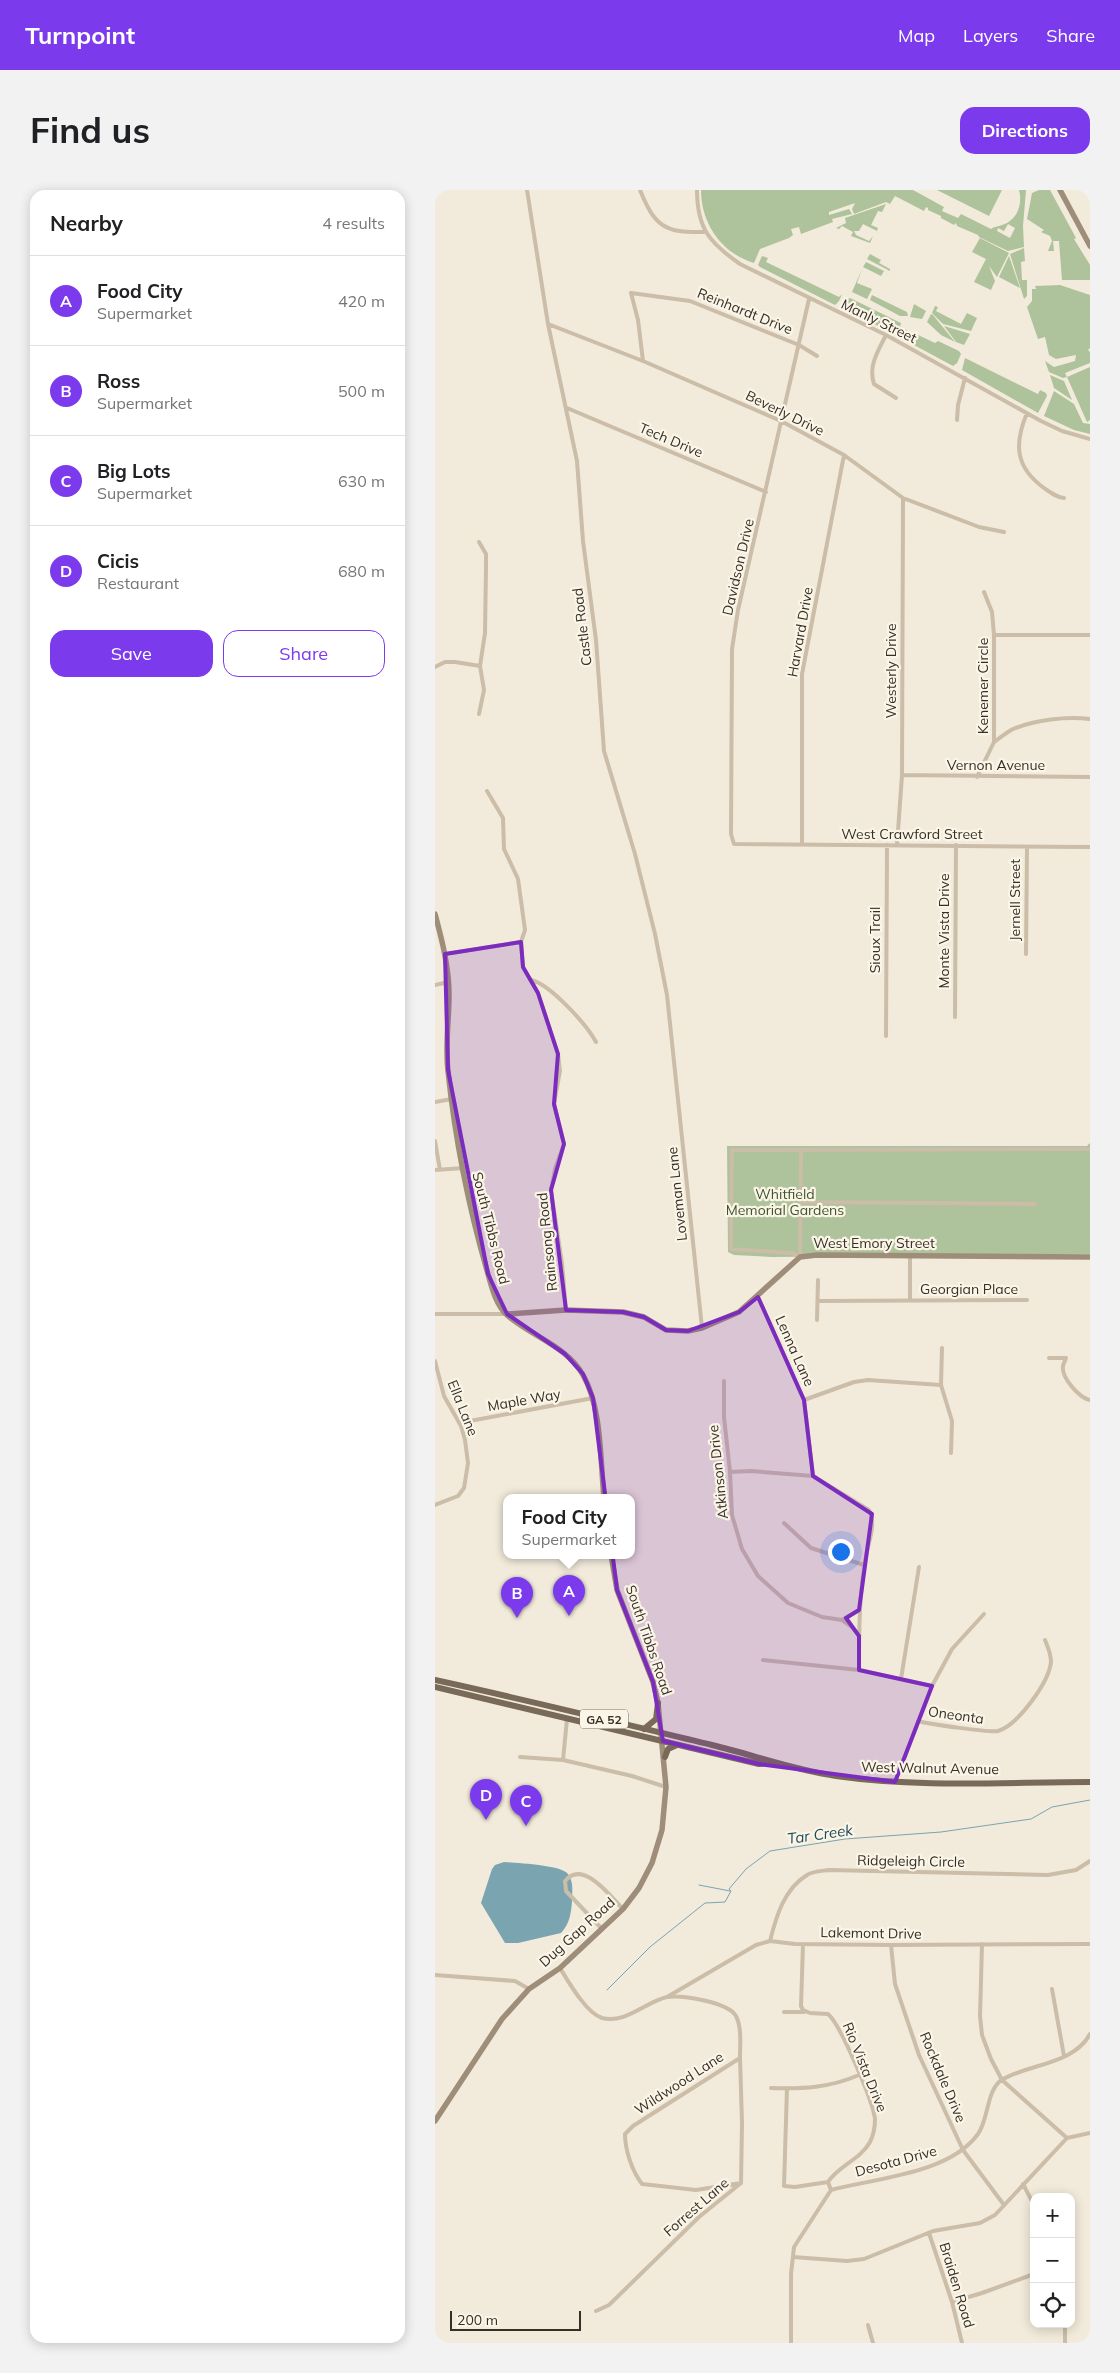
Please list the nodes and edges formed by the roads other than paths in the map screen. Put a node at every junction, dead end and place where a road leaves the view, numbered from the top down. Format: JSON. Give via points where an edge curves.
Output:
{"nodes":[{"id":1,"x":527,"y":190,"type":"edge"},
{"id":2,"x":639,"y":190,"type":"edge"},
{"id":3,"x":697,"y":190,"type":"edge"},
{"id":4,"x":1059,"y":190,"type":"edge"},
{"id":5,"x":704,"y":232,"type":"junction"},
{"id":6,"x":1090,"y":246,"type":"edge"},
{"id":7,"x":809,"y":299,"type":"junction"},
{"id":8,"x":548,"y":324,"type":"junction"},
{"id":9,"x":886,"y":335,"type":"junction"},
{"id":10,"x":799,"y":345,"type":"junction"},
{"id":11,"x":817,"y":356,"type":"dead end"},
{"id":12,"x":643,"y":362,"type":"junction"},
{"id":13,"x":965,"y":378,"type":"junction"},
{"id":14,"x":896,"y":398,"type":"dead end"},
{"id":15,"x":567,"y":408,"type":"junction"},
{"id":16,"x":1027,"y":413,"type":"junction"},
{"id":17,"x":957,"y":420,"type":"dead end"},
{"id":18,"x":781,"y":421,"type":"junction"},
{"id":19,"x":1090,"y":439,"type":"edge"},
{"id":20,"x":844,"y":455,"type":"junction"},
{"id":21,"x":766,"y":492,"type":"junction"},
{"id":22,"x":903,"y":498,"type":"junction"},
{"id":23,"x":1065,"y":498,"type":"dead end"},
{"id":24,"x":1004,"y":532,"type":"dead end"},
{"id":25,"x":479,"y":542,"type":"dead end"},
{"id":26,"x":984,"y":592,"type":"dead end"},
{"id":27,"x":994,"y":635,"type":"junction"},
{"id":28,"x":1090,"y":635,"type":"edge"},
{"id":29,"x":480,"y":666,"type":"junction"},
{"id":30,"x":435,"y":667,"type":"edge"},
{"id":31,"x":479,"y":714,"type":"dead end"},
{"id":32,"x":1090,"y":719,"type":"edge"},
{"id":33,"x":994,"y":742,"type":"junction"},
{"id":34,"x":902,"y":775,"type":"junction"},
{"id":35,"x":977,"y":776,"type":"junction"},
{"id":36,"x":1090,"y":776,"type":"edge"},
{"id":37,"x":487,"y":791,"type":"dead end"},
{"id":38,"x":735,"y":844,"type":"joint"},
{"id":39,"x":801,"y":844,"type":"junction"},
{"id":40,"x":897,"y":844,"type":"junction"},
{"id":41,"x":887,"y":845,"type":"junction"},
{"id":42,"x":956,"y":845,"type":"junction"},
{"id":43,"x":1027,"y":847,"type":"junction"},
{"id":44,"x":1090,"y":847,"type":"edge"},
{"id":45,"x":435,"y":914,"type":"edge"},
{"id":46,"x":521,"y":942,"type":"junction"},
{"id":47,"x":445,"y":954,"type":"junction"},
{"id":48,"x":1026,"y":954,"type":"dead end"},
{"id":49,"x":531,"y":980,"type":"junction"},
{"id":50,"x":449,"y":982,"type":"junction"},
{"id":51,"x":435,"y":985,"type":"edge"},
{"id":52,"x":955,"y":1017,"type":"dead end"},
{"id":53,"x":886,"y":1036,"type":"dead end"},
{"id":54,"x":596,"y":1042,"type":"dead end"},
{"id":55,"x":674,"y":1058,"type":"joint"},
{"id":56,"x":452,"y":1099,"type":"junction"},
{"id":57,"x":435,"y":1102,"type":"edge"},
{"id":58,"x":435,"y":1141,"type":"edge"},
{"id":59,"x":1090,"y":1149,"type":"edge"},
{"id":60,"x":801,"y":1151,"type":"junction"},
{"id":61,"x":464,"y":1168,"type":"junction"},
{"id":62,"x":437,"y":1170,"type":"edge"},
{"id":63,"x":800,"y":1202,"type":"junction"},
{"id":64,"x":1035,"y":1204,"type":"dead end"},
{"id":65,"x":910,"y":1256,"type":"junction"},
{"id":66,"x":800,"y":1257,"type":"junction"},
{"id":67,"x":1090,"y":1257,"type":"edge"},
{"id":68,"x":818,"y":1280,"type":"dead end"},
{"id":69,"x":758,"y":1297,"type":"junction"},
{"id":70,"x":910,"y":1300,"type":"junction"},
{"id":71,"x":1027,"y":1300,"type":"dead end"},
{"id":72,"x":818,"y":1301,"type":"junction"},
{"id":73,"x":566,"y":1310,"type":"junction"},
{"id":74,"x":435,"y":1314,"type":"edge"},
{"id":75,"x":507,"y":1314,"type":"junction"},
{"id":76,"x":817,"y":1320,"type":"dead end"},
{"id":77,"x":702,"y":1328,"type":"junction"},
{"id":78,"x":942,"y":1348,"type":"dead end"},
{"id":79,"x":1049,"y":1358,"type":"dead end"},
{"id":80,"x":435,"y":1361,"type":"edge"},
{"id":81,"x":723,"y":1382,"type":"dead end"},
{"id":82,"x":941,"y":1385,"type":"junction"},
{"id":83,"x":593,"y":1398,"type":"junction"},
{"id":84,"x":805,"y":1400,"type":"junction"},
{"id":85,"x":1090,"y":1400,"type":"edge"},
{"id":86,"x":459,"y":1423,"type":"junction"},
{"id":87,"x":951,"y":1453,"type":"dead end"},
{"id":88,"x":730,"y":1472,"type":"junction"},
{"id":89,"x":813,"y":1476,"type":"junction"},
{"id":90,"x":604,"y":1494,"type":"edge"},
{"id":91,"x":435,"y":1505,"type":"edge"},
{"id":92,"x":784,"y":1523,"type":"dead end"},
{"id":93,"x":612,"y":1559,"type":"edge"},
{"id":94,"x":864,"y":1565,"type":"junction"},
{"id":95,"x":919,"y":1568,"type":"dead end"},
{"id":96,"x":859,"y":1610,"type":"junction"},
{"id":97,"x":984,"y":1614,"type":"dead end"},
{"id":98,"x":842,"y":1620,"type":"junction"},
{"id":99,"x":859,"y":1636,"type":"junction"},
{"id":100,"x":1045,"y":1640,"type":"dead end"},
{"id":101,"x":763,"y":1660,"type":"dead end"},
{"id":102,"x":859,"y":1670,"type":"junction"},
{"id":103,"x":901,"y":1679,"type":"junction"},
{"id":104,"x":435,"y":1680,"type":"edge"},
{"id":105,"x":932,"y":1686,"type":"junction"},
{"id":106,"x":435,"y":1687,"type":"edge"},
{"id":107,"x":658,"y":1703,"type":"junction"},
{"id":108,"x":567,"y":1719,"type":"junction"},
{"id":109,"x":918,"y":1721,"type":"junction"},
{"id":110,"x":644,"y":1729,"type":"junction"},
{"id":111,"x":662,"y":1733,"type":"junction"},
{"id":112,"x":663,"y":1741,"type":"junction"},
{"id":113,"x":678,"y":1745,"type":"junction"},
{"id":114,"x":520,"y":1757,"type":"dead end"},
{"id":115,"x":665,"y":1757,"type":"junction"},
{"id":116,"x":563,"y":1760,"type":"junction"},
{"id":117,"x":772,"y":1763,"type":"junction"},
{"id":118,"x":895,"y":1782,"type":"junction"},
{"id":119,"x":1090,"y":1782,"type":"edge"},
{"id":120,"x":666,"y":1787,"type":"junction"},
{"id":121,"x":1090,"y":1861,"type":"edge"},
{"id":122,"x":623,"y":1909,"type":"junction"},
{"id":123,"x":602,"y":1929,"type":"junction"},
{"id":124,"x":769,"y":1941,"type":"junction"},
{"id":125,"x":803,"y":1944,"type":"junction"},
{"id":126,"x":983,"y":1944,"type":"junction"},
{"id":127,"x":1090,"y":1944,"type":"edge"},
{"id":128,"x":891,"y":1945,"type":"junction"},
{"id":129,"x":560,"y":1968,"type":"junction"},
{"id":130,"x":435,"y":1975,"type":"edge"},
{"id":131,"x":529,"y":1988,"type":"junction"},
{"id":132,"x":1052,"y":1989,"type":"dead end"},
{"id":133,"x":667,"y":1997,"type":"junction"},
{"id":134,"x":784,"y":2012,"type":"dead end"},
{"id":135,"x":805,"y":2012,"type":"junction"},
{"id":136,"x":1090,"y":2034,"type":"edge"},
{"id":137,"x":1064,"y":2056,"type":"junction"},
{"id":138,"x":740,"y":2058,"type":"junction"},
{"id":139,"x":859,"y":2075,"type":"junction"},
{"id":140,"x":1002,"y":2080,"type":"junction"},
{"id":141,"x":771,"y":2088,"type":"dead end"},
{"id":142,"x":787,"y":2088,"type":"junction"},
{"id":143,"x":435,"y":2120,"type":"edge"},
{"id":144,"x":1090,"y":2133,"type":"edge"},
{"id":145,"x":1067,"y":2138,"type":"junction"},
{"id":146,"x":963,"y":2150,"type":"junction"},
{"id":147,"x":828,"y":2182,"type":"junction"},
{"id":148,"x":741,"y":2183,"type":"junction"},
{"id":149,"x":1023,"y":2184,"type":"junction"},
{"id":150,"x":831,"y":2190,"type":"junction"},
{"id":151,"x":1030,"y":2197,"type":"edge"},
{"id":152,"x":1004,"y":2205,"type":"junction"},
{"id":153,"x":929,"y":2233,"type":"junction"},
{"id":154,"x":793,"y":2257,"type":"junction"},
{"id":155,"x":1030,"y":2275,"type":"edge"},
{"id":156,"x":952,"y":2302,"type":"junction"},
{"id":157,"x":596,"y":2311,"type":"dead end"},
{"id":158,"x":868,"y":2324,"type":"dead end"},
{"id":159,"x":1065,"y":2328,"type":"edge"},
{"id":160,"x":791,"y":2343,"type":"edge"},
{"id":161,"x":873,"y":2343,"type":"edge"},
{"id":162,"x":962,"y":2343,"type":"edge"},
{"id":163,"x":1065,"y":2343,"type":"edge"}],
"edges":[{"from":1,"to":8,"type":"street","name":"Castle Road"},
{"from":2,"to":5,"type":"street","via":[[657,223],[677,232]]},
{"from":3,"to":5,"type":"street"},
{"from":4,"to":6,"type":"street"},
{"from":5,"to":7,"type":"street","name":"Manly Street","via":[[740,264]]},
{"from":7,"to":9,"type":"street","name":"Manly Street"},
{"from":7,"to":10,"type":"street","name":"Davidson Drive"},
{"from":8,"to":12,"type":"street","name":"Beverly Drive"},
{"from":8,"to":15,"type":"street","name":"Castle Road"},
{"from":9,"to":13,"type":"street","name":"Manly Street"},
{"from":9,"to":14,"type":"street","via":[[871,374],[874,384]]},
{"from":10,"to":11,"type":"street","name":"Reinhardt Drive"},
{"from":10,"to":12,"type":"street","name":"Reinhardt Drive","via":[[690,301],[631,294]]},
{"from":10,"to":18,"type":"street","name":"Davidson Drive"},
{"from":12,"to":18,"type":"street","name":"Beverly Drive"},
{"from":13,"to":16,"type":"street","name":"Manly Street"},
{"from":13,"to":17,"type":"street"},
{"from":15,"to":21,"type":"street","name":"Tech Drive"},
{"from":15,"to":55,"type":"street","name":"Castle Road","via":[[577,461],[604,751],[655,934],[667,995]]},
{"from":16,"to":19,"type":"street","name":"Manly Street","via":[[1062,431]]},
{"from":16,"to":23,"type":"street","via":[[1019,435],[1021,461],[1038,484],[1055,496]]},
{"from":18,"to":20,"type":"street","name":"Beverly Drive"},
{"from":18,"to":21,"type":"street","name":"Davidson Drive"},
{"from":20,"to":22,"type":"street","name":"Beverly Drive"},
{"from":20,"to":39,"type":"street","name":"Harvard Drive","via":[[802,674]]},
{"from":21,"to":38,"type":"street","name":"Davidson Drive","via":[[732,649],[731,834]]},
{"from":22,"to":24,"type":"street","name":"Beverly Drive"},
{"from":22,"to":34,"type":"street","name":"Westerly Drive"},
{"from":25,"to":29,"type":"street","via":[[486,554],[485,633]]},
{"from":26,"to":27,"type":"street","name":"Kenemer Circle","via":[[992,612]]},
{"from":27,"to":28,"type":"street"},
{"from":27,"to":33,"type":"street","name":"Kenemer Circle"},
{"from":29,"to":30,"type":"street","via":[[445,662]]},
{"from":29,"to":31,"type":"street","via":[[484,690]]},
{"from":32,"to":33,"type":"street","via":[[1038,722],[1012,729]]},
{"from":33,"to":35,"type":"street","name":"Kenemer Circle"},
{"from":34,"to":35,"type":"street","name":"Vernon Avenue"},
{"from":34,"to":40,"type":"street","name":"Westerly Drive"},
{"from":35,"to":36,"type":"street","name":"Vernon Avenue"},
{"from":37,"to":46,"type":"street","name":"Rainsong Road","via":[[503,818],[504,849],[518,879],[525,930]]},
{"from":38,"to":39,"type":"street","name":"West Crawford Street"},
{"from":39,"to":41,"type":"street","name":"West Crawford Street"},
{"from":40,"to":41,"type":"street","name":"West Crawford Street"},
{"from":40,"to":42,"type":"street","name":"West Crawford Street"},
{"from":41,"to":53,"type":"street","name":"Sioux Trail"},
{"from":42,"to":43,"type":"street","name":"West Crawford Street"},
{"from":42,"to":52,"type":"street","name":"Monte Vista Drive"},
{"from":43,"to":44,"type":"street","name":"West Crawford Street"},
{"from":43,"to":48,"type":"street","name":"Jernell Street"},
{"from":45,"to":47,"type":"street","name":"South Tibbs Road"},
{"from":46,"to":47,"type":"street"},
{"from":46,"to":49,"type":"street","name":"Rainsong Road","via":[[523,967]]},
{"from":47,"to":50,"type":"street","name":"South Tibbs Road"},
{"from":49,"to":54,"type":"street","via":[[557,998],[587,1027]]},
{"from":49,"to":73,"type":"street","name":"Rainsong Road","via":[[549,1023],[560,1071],[554,1104],[564,1144],[551,1190]]},
{"from":50,"to":51,"type":"street"},
{"from":50,"to":56,"type":"street","name":"South Tibbs Road","via":[[447,1053]]},
{"from":55,"to":77,"type":"street","name":"Loveman Lane"},
{"from":56,"to":57,"type":"street"},
{"from":56,"to":61,"type":"street","name":"South Tibbs Road"},
{"from":58,"to":62,"type":"street"},
{"from":59,"to":60,"type":"street"},
{"from":60,"to":63,"type":"street"},
{"from":60,"to":66,"type":"street","via":[[732,1150],[731,1159],[731,1249],[792,1253]]},
{"from":61,"to":62,"type":"street"},
{"from":61,"to":75,"type":"street","name":"South Tibbs Road","via":[[488,1274],[497,1300]]},
{"from":63,"to":64,"type":"street"},
{"from":63,"to":66,"type":"street"},
{"from":65,"to":66,"type":"street","name":"West Emory Street"},
{"from":65,"to":67,"type":"street","name":"West Emory Street"},
{"from":65,"to":70,"type":"street","name":"Georgian Place"},
{"from":66,"to":69,"type":"street","name":"West Emory Street"},
{"from":68,"to":72,"type":"street"},
{"from":69,"to":77,"type":"street","name":"West Emory Street","via":[[739,1312]]},
{"from":69,"to":84,"type":"street","name":"Lenna Lane"},
{"from":70,"to":71,"type":"street","name":"Georgian Place"},
{"from":70,"to":72,"type":"street","name":"Georgian Place"},
{"from":72,"to":76,"type":"street"},
{"from":73,"to":75,"type":"street","name":"West Emory Street"},
{"from":73,"to":77,"type":"street","name":"West Emory Street","via":[[623,1312],[644,1317],[666,1330]]},
{"from":74,"to":75,"type":"street"},
{"from":75,"to":83,"type":"street","name":"South Tibbs Road","via":[[565,1354],[583,1374]]},
{"from":78,"to":82,"type":"street"},
{"from":79,"to":85,"type":"street","via":[[1066,1358],[1064,1372],[1077,1392]]},
{"from":80,"to":86,"type":"street","name":"Ella Lane","via":[[444,1396]]},
{"from":81,"to":88,"type":"street","name":"Atkinson Drive","via":[[723,1417]]},
{"from":82,"to":84,"type":"street","via":[[868,1380]]},
{"from":82,"to":87,"type":"street","via":[[952,1421]]},
{"from":83,"to":86,"type":"street","name":"Maple Way"},
{"from":83,"to":90,"type":"street","name":"South Tibbs Road"},
{"from":84,"to":89,"type":"street","name":"Lenna Lane"},
{"from":86,"to":91,"type":"street","name":"Ella Lane","via":[[465,1440],[467,1478],[458,1496]]},
{"from":88,"to":89,"type":"street"},
{"from":88,"to":98,"type":"street","name":"Atkinson Drive","via":[[731,1515],[741,1549],[758,1576],[788,1603],[822,1617]]},
{"from":89,"to":94,"type":"street","via":[[869,1510],[873,1524]]},
{"from":92,"to":94,"type":"street","via":[[811,1548]]},
{"from":93,"to":107,"type":"street","name":"South Tibbs Road","via":[[617,1590]]},
{"from":94,"to":96,"type":"street"},
{"from":95,"to":103,"type":"street"},
{"from":96,"to":98,"type":"street"},
{"from":96,"to":99,"type":"street"},
{"from":97,"to":105,"type":"street","via":[[952,1649]]},
{"from":98,"to":99,"type":"street"},
{"from":99,"to":102,"type":"street"},
{"from":100,"to":109,"type":"street","name":"Oneonta","via":[[1051,1656],[1048,1672],[1024,1712],[1003,1729],[988,1731]]},
{"from":101,"to":102,"type":"street"},
{"from":102,"to":103,"type":"street"},
{"from":103,"to":105,"type":"street"},
{"from":104,"to":110,"type":"main road","name":"West Walnut Avenue","number":"GA 52"},
{"from":105,"to":109,"type":"street"},
{"from":106,"to":108,"type":"main road","name":"West Walnut Avenue","number":"GA 52"},
{"from":107,"to":110,"type":"main road","via":[[656,1719]]},
{"from":107,"to":111,"type":"street","name":"South Tibbs Road"},
{"from":108,"to":112,"type":"main road","name":"West Walnut Avenue","number":"GA 52"},
{"from":108,"to":116,"type":"street"},
{"from":109,"to":118,"type":"street"},
{"from":110,"to":111,"type":"main road","name":"West Walnut Avenue","number":"GA 52"},
{"from":111,"to":112,"type":"street","name":"Dug Gap Road"},
{"from":111,"to":117,"type":"main road","name":"West Walnut Avenue","number":"GA 52","via":[[760,1757]]},
{"from":112,"to":113,"type":"main road","name":"West Walnut Avenue","number":"GA 52"},
{"from":112,"to":115,"type":"street","name":"Dug Gap Road"},
{"from":113,"to":115,"type":"main road","via":[[668,1749]]},
{"from":113,"to":117,"type":"main road","name":"West Walnut Avenue","number":"GA 52","via":[[759,1764]]},
{"from":114,"to":116,"type":"street"},
{"from":115,"to":120,"type":"street","name":"Dug Gap Road"},
{"from":116,"to":120,"type":"street"},
{"from":117,"to":118,"type":"main road","name":"West Walnut Avenue","number":"GA 52","via":[[835,1776]]},
{"from":118,"to":119,"type":"main road","name":"West Walnut Avenue","number":"GA 52"},
{"from":120,"to":122,"type":"street","name":"Dug Gap Road","via":[[662,1830],[652,1863]]},
{"from":121,"to":124,"type":"street","name":"Ridgeleigh Circle","via":[[1076,1870],[1054,1875],[829,1870],[807,1874],[788,1893]]},
{"from":122,"to":123,"type":"street","name":"Dug Gap Road"},
{"from":122,"to":123,"type":"street","via":[[588,1876],[570,1875],[565,1881],[566,1891]]},
{"from":123,"to":129,"type":"street","name":"Dug Gap Road"},
{"from":124,"to":125,"type":"street","name":"Lakemont Drive"},
{"from":124,"to":133,"type":"street","name":"Lakemont Drive","via":[[756,1945]]},
{"from":125,"to":128,"type":"street","name":"Lakemont Drive"},
{"from":125,"to":135,"type":"street","via":[[801,2006]]},
{"from":126,"to":127,"type":"street","name":"Lakemont Drive"},
{"from":126,"to":128,"type":"street","name":"Lakemont Drive"},
{"from":126,"to":140,"type":"street","via":[[982,2035]]},
{"from":128,"to":146,"type":"street","name":"Rockdale Drive","via":[[895,1984],[919,2055]]},
{"from":129,"to":131,"type":"street","name":"Dug Gap Road"},
{"from":129,"to":133,"type":"street","name":"Wildwood Lane","via":[[577,1994],[601,2018],[636,2012]]},
{"from":130,"to":131,"type":"street","via":[[515,1981]]},
{"from":131,"to":143,"type":"street","name":"Dug Gap Road","via":[[502,2019]]},
{"from":132,"to":137,"type":"street"},
{"from":133,"to":138,"type":"street","name":"Wildwood Lane","via":[[697,1998],[735,2014],[739,2026]]},
{"from":134,"to":135,"type":"street"},
{"from":135,"to":139,"type":"street","name":"Rio Vista Drive","via":[[828,2014],[833,2019]]},
{"from":136,"to":137,"type":"street"},
{"from":137,"to":140,"type":"street"},
{"from":138,"to":148,"type":"street","name":"Forrest Lane"},
{"from":138,"to":148,"type":"street","name":"Wildwood Lane","via":[[633,2126],[625,2134],[625,2142],[642,2184],[696,2190]]},
{"from":139,"to":142,"type":"street","via":[[825,2087]]},
{"from":139,"to":147,"type":"street","name":"Rio Vista Drive","via":[[875,2126],[861,2155]]},
{"from":140,"to":145,"type":"street"},
{"from":140,"to":146,"type":"street","name":"Desota Drive","via":[[993,2094],[979,2133]]},
{"from":141,"to":142,"type":"street"},
{"from":142,"to":147,"type":"street","via":[[784,2186]]},
{"from":144,"to":145,"type":"street"},
{"from":145,"to":149,"type":"street"},
{"from":146,"to":150,"type":"street","name":"Desota Drive","via":[[923,2168]]},
{"from":146,"to":152,"type":"street","name":"Rockdale Drive"},
{"from":147,"to":150,"type":"street"},
{"from":148,"to":157,"type":"street","name":"Forrest Lane","via":[[699,2217],[609,2305]]},
{"from":149,"to":151,"type":"street"},
{"from":149,"to":152,"type":"street"},
{"from":150,"to":154,"type":"street","via":[[796,2242]]},
{"from":152,"to":153,"type":"street","via":[[995,2215],[979,2223]]},
{"from":153,"to":154,"type":"street","via":[[864,2259]]},
{"from":153,"to":156,"type":"street","name":"Braiden Road"},
{"from":154,"to":160,"type":"street"},
{"from":155,"to":156,"type":"street"},
{"from":156,"to":162,"type":"street","name":"Braiden Road"},
{"from":158,"to":161,"type":"street"},
{"from":159,"to":163,"type":"street"}]}
